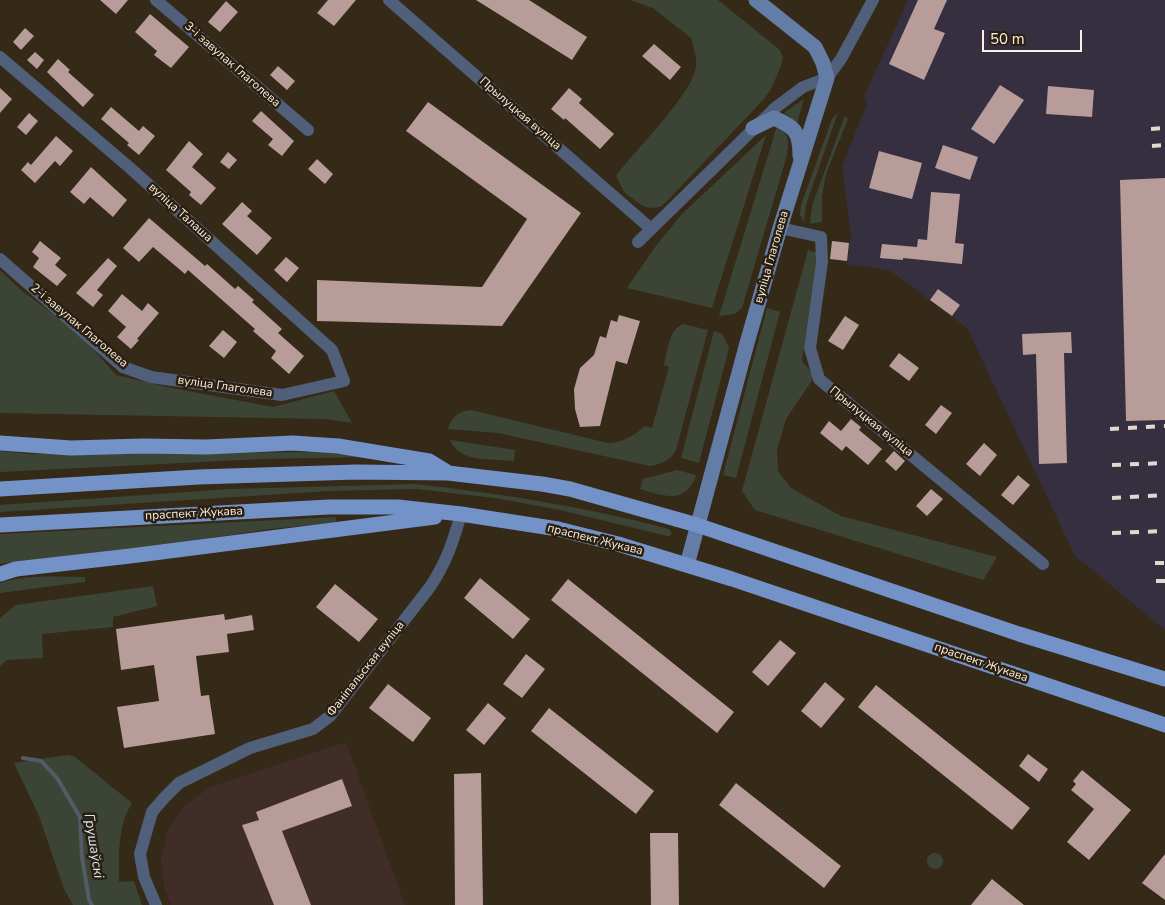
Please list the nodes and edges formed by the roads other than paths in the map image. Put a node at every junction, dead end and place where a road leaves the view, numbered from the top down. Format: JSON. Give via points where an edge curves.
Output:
{"nodes":[{"id":1,"x":156,"y":0,"type":"edge"},
{"id":2,"x":389,"y":0,"type":"edge"},
{"id":3,"x":756,"y":0,"type":"edge"},
{"id":4,"x":873,"y":0,"type":"edge"},
{"id":5,"x":0,"y":57,"type":"edge"},
{"id":6,"x":827,"y":78,"type":"junction"},
{"id":7,"x":754,"y":128,"type":"junction"},
{"id":8,"x":308,"y":130,"type":"dead end"},
{"id":9,"x":800,"y":162,"type":"junction"},
{"id":10,"x":650,"y":228,"type":"junction"},
{"id":11,"x":780,"y":228,"type":"junction"},
{"id":12,"x":638,"y":242,"type":"dead end"},
{"id":13,"x":0,"y":259,"type":"edge"},
{"id":14,"x":165,"y":379,"type":"joint"},
{"id":15,"x":344,"y":381,"type":"joint"},
{"id":16,"x":0,"y":443,"type":"edge"},
{"id":17,"x":448,"y":473,"type":"junction"},
{"id":18,"x":0,"y":489,"type":"edge"},
{"id":19,"x":457,"y":514,"type":"junction"},
{"id":20,"x":0,"y":525,"type":"edge"},
{"id":21,"x":698,"y":525,"type":"junction"},
{"id":22,"x":1043,"y":564,"type":"dead end"},
{"id":23,"x":687,"y":566,"type":"junction"},
{"id":24,"x":0,"y":574,"type":"edge"},
{"id":25,"x":1129,"y":669,"type":"junction"},
{"id":26,"x":1165,"y":672,"type":"edge"},
{"id":27,"x":1165,"y":679,"type":"edge"},
{"id":28,"x":1165,"y":725,"type":"edge"},
{"id":29,"x":156,"y":905,"type":"edge"}],
"edges":[{"from":1,"to":8,"type":"street","name":"3-і завулак Глаголева"},
{"from":2,"to":10,"type":"street","name":"Прылуцкая вуліца"},
{"from":3,"to":6,"type":"street","via":[[815,48]]},
{"from":4,"to":6,"type":"street","name":"вуліца Глаголева"},
{"from":5,"to":15,"type":"street","name":"вуліца Талаша","via":[[129,167],[332,350]]},
{"from":6,"to":7,"type":"street","via":[[803,86]]},
{"from":6,"to":9,"type":"street","name":"вуліца Глаголева"},
{"from":7,"to":9,"type":"street","via":[[774,118],[790,125],[800,143]]},
{"from":7,"to":10,"type":"street"},
{"from":9,"to":11,"type":"street","name":"вуліца Глаголева"},
{"from":10,"to":12,"type":"street"},
{"from":11,"to":21,"type":"street","name":"вуліца Глаголева"},
{"from":11,"to":22,"type":"street","name":"Прылуцкая вуліца","via":[[821,237],[822,262],[810,348],[819,380]]},
{"from":13,"to":14,"type":"street","name":"2-і завулак Глаголева","via":[[123,366]]},
{"from":14,"to":15,"type":"street","name":"вуліца Глаголева","via":[[282,395]]},
{"from":16,"to":17,"type":"main road","via":[[71,448],[206,447],[293,442],[429,461]]},
{"from":17,"to":18,"type":"main road","via":[[218,476]]},
{"from":17,"to":21,"type":"main road","via":[[570,489]]},
{"from":19,"to":20,"type":"main road","name":"праспект Жукава","via":[[398,507],[329,507]]},
{"from":19,"to":23,"type":"main road","name":"праспект Жукава","via":[[558,529]]},
{"from":19,"to":24,"type":"main road"},
{"from":19,"to":29,"type":"street","name":"Фаніпальская вуліца","via":[[451,550],[442,570],[330,716],[313,729],[250,748],[179,783],[152,812],[140,854],[144,877]]},
{"from":21,"to":23,"type":"street","name":"вуліца Глаголева"},
{"from":21,"to":25,"type":"main road"},
{"from":23,"to":28,"type":"main road","name":"праспект Жукава"},
{"from":25,"to":26,"type":"street"},
{"from":25,"to":27,"type":"main road"}]}
